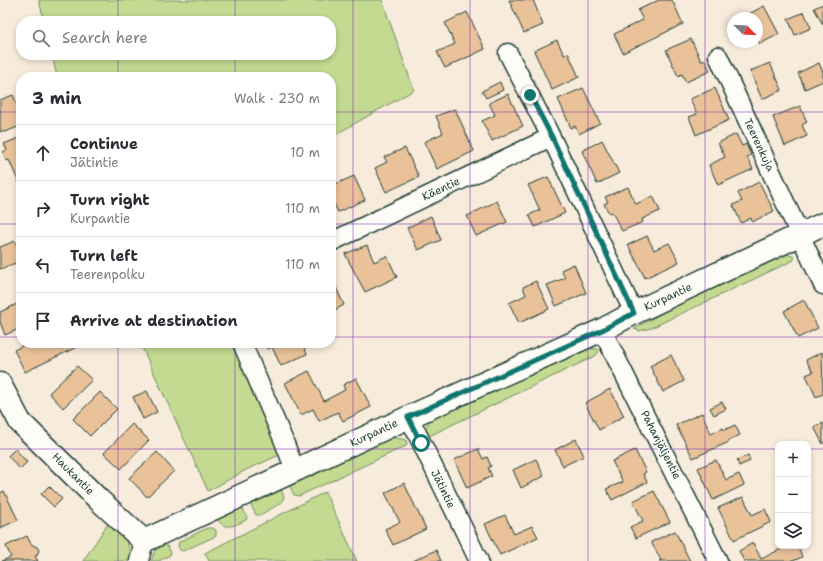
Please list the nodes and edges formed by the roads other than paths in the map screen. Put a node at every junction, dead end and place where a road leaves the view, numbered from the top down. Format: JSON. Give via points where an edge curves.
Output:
{"nodes":[{"id":1,"x":508,"y":53,"type":"dead end"},
{"id":2,"x":718,"y":56,"type":"dead end"},
{"id":3,"x":552,"y":137,"type":"junction"},
{"id":4,"x":823,"y":224,"type":"edge"},
{"id":5,"x":801,"y":235,"type":"junction"},
{"id":6,"x":336,"y":240,"type":"edge"},
{"id":7,"x":823,"y":285,"type":"edge"},
{"id":8,"x":634,"y":313,"type":"junction"},
{"id":9,"x":602,"y":330,"type":"junction"},
{"id":10,"x":244,"y":348,"type":"edge"},
{"id":11,"x":0,"y":384,"type":"edge"},
{"id":12,"x":408,"y":417,"type":"junction"},
{"id":13,"x":295,"y":470,"type":"junction"},
{"id":14,"x":142,"y":551,"type":"edge"},
{"id":15,"x":479,"y":561,"type":"edge"},
{"id":16,"x":718,"y":561,"type":"edge"}],
"edges":[{"from":1,"to":3,"type":"street"},
{"from":2,"to":5,"type":"street","name":"Teerenkuja"},
{"from":3,"to":6,"type":"street","name":"Käentie"},
{"from":3,"to":8,"type":"street"},
{"from":4,"to":5,"type":"street","name":"Kurpantie"},
{"from":5,"to":7,"type":"street","name":"Teerenkuja"},
{"from":5,"to":8,"type":"street","name":"Kurpantie"},
{"from":8,"to":9,"type":"street","name":"Kurpantie"},
{"from":9,"to":12,"type":"street","name":"Kurpantie"},
{"from":9,"to":16,"type":"street","name":"Pahanjäljentie"},
{"from":10,"to":13,"type":"street"},
{"from":11,"to":14,"type":"street","name":"Haukantie","via":[[20,422],[99,500]]},
{"from":12,"to":13,"type":"street","name":"Kurpantie"},
{"from":12,"to":15,"type":"street","name":"Jätintie"},
{"from":13,"to":14,"type":"street","name":"Kurpantie"}]}
